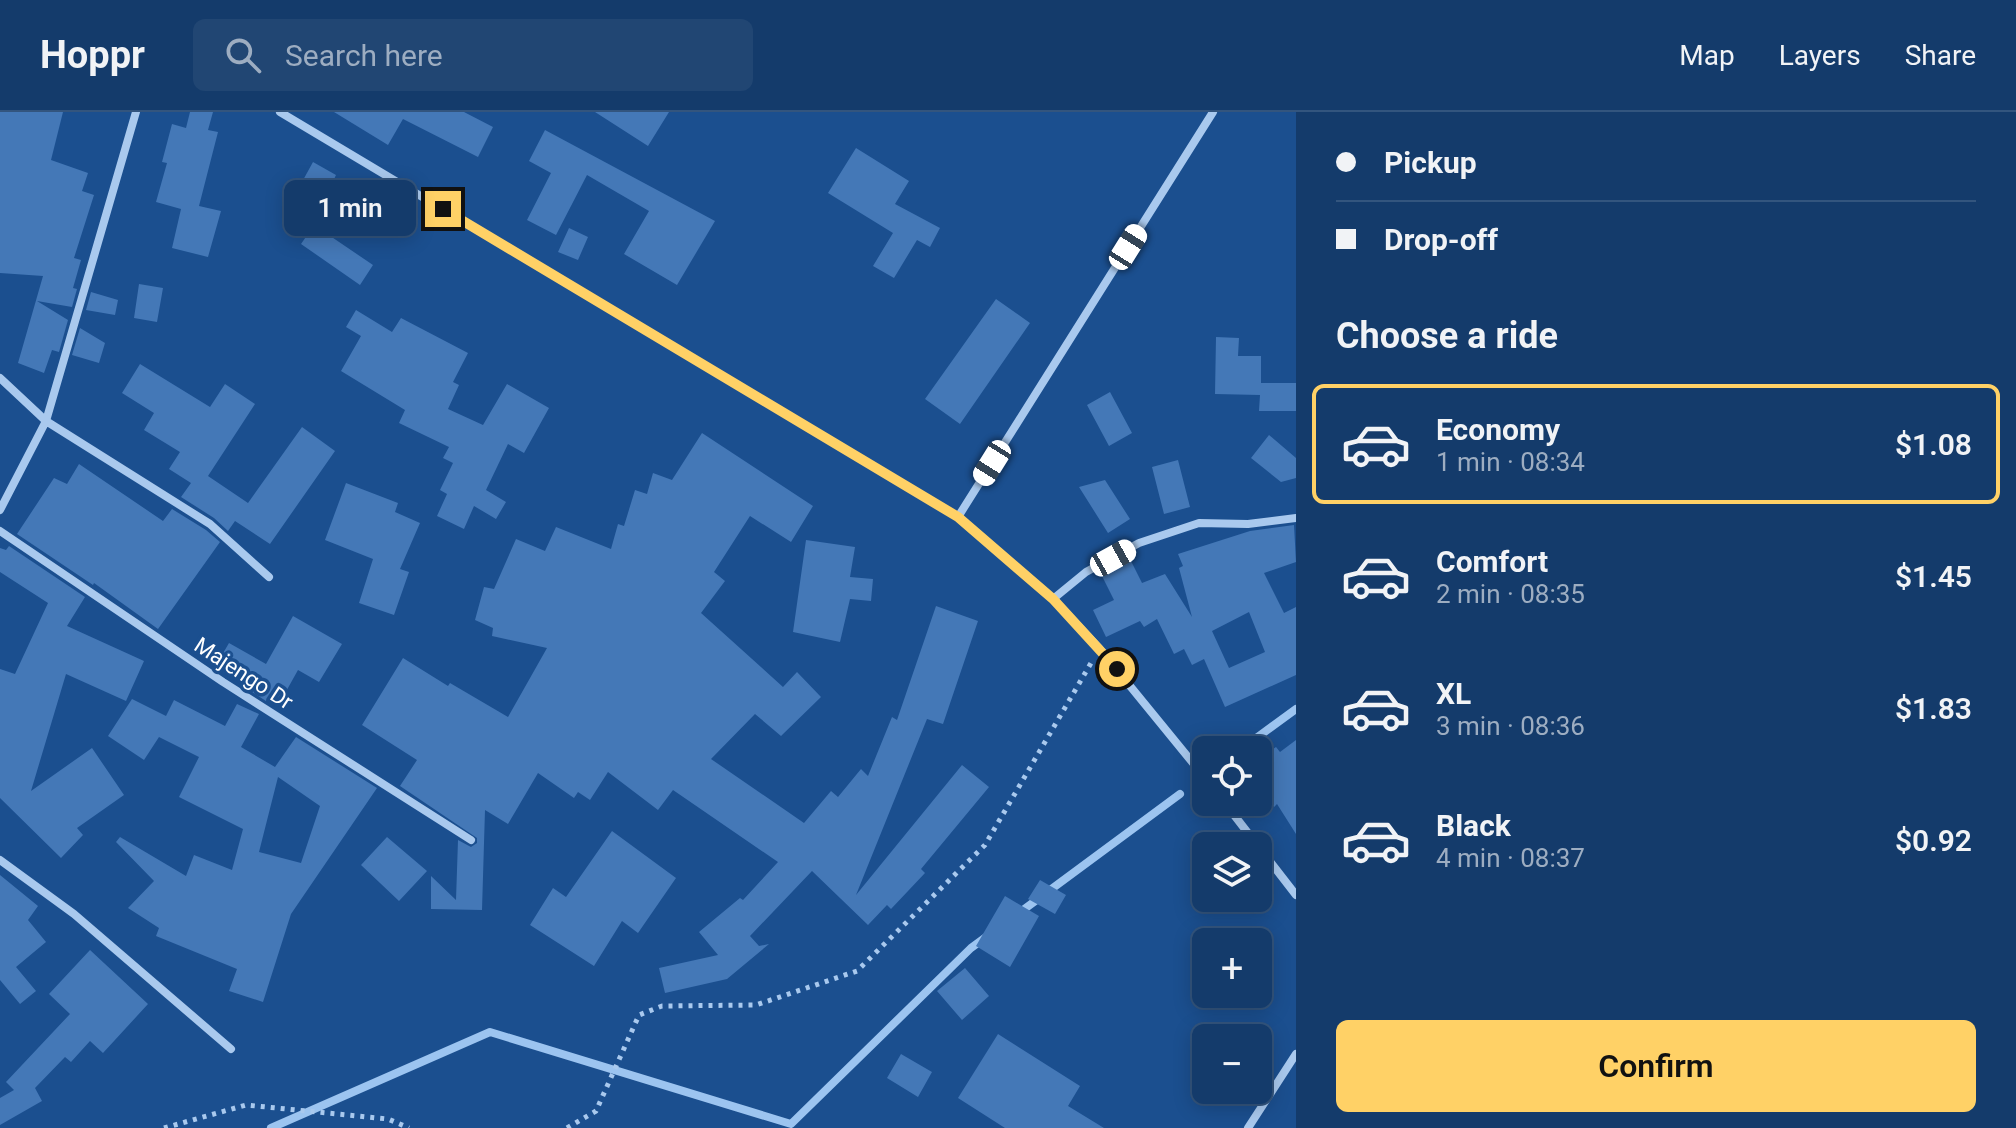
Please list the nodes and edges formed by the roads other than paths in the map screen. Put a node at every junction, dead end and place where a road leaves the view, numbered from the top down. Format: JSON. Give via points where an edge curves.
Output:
{"nodes":[{"id":1,"x":136,"y":112,"type":"edge"},
{"id":2,"x":280,"y":112,"type":"edge"},
{"id":3,"x":1213,"y":112,"type":"edge"},
{"id":4,"x":0,"y":378,"type":"edge"},
{"id":5,"x":46,"y":421,"type":"junction"},
{"id":6,"x":0,"y":510,"type":"edge"},
{"id":7,"x":958,"y":517,"type":"junction"},
{"id":8,"x":1296,"y":518,"type":"edge"},
{"id":9,"x":0,"y":531,"type":"edge"},
{"id":10,"x":269,"y":577,"type":"dead end"},
{"id":11,"x":1053,"y":599,"type":"junction"},
{"id":12,"x":1192,"y":762,"type":"edge"},
{"id":13,"x":1235,"y":816,"type":"edge"},
{"id":14,"x":1247,"y":832,"type":"edge"},
{"id":15,"x":471,"y":840,"type":"dead end"},
{"id":16,"x":0,"y":860,"type":"edge"},
{"id":17,"x":1272,"y":864,"type":"edge"},
{"id":18,"x":1296,"y":895,"type":"edge"},
{"id":19,"x":231,"y":1049,"type":"dead end"},
{"id":20,"x":1296,"y":1054,"type":"edge"},
{"id":21,"x":1248,"y":1128,"type":"edge"}],
"edges":[{"from":1,"to":5,"type":"street"},
{"from":2,"to":7,"type":"street"},
{"from":3,"to":7,"type":"street"},
{"from":4,"to":5,"type":"street"},
{"from":5,"to":6,"type":"street"},
{"from":5,"to":10,"type":"street","via":[[210,524]]},
{"from":7,"to":11,"type":"street"},
{"from":8,"to":11,"type":"street","via":[[1199,523],[1139,543],[1086,572]]},
{"from":9,"to":15,"type":"street","name":"Majengo Dr"},
{"from":11,"to":12,"type":"street"},
{"from":13,"to":14,"type":"street"},
{"from":16,"to":19,"type":"street","via":[[74,914]]},
{"from":17,"to":18,"type":"street"},
{"from":20,"to":21,"type":"street"}]}
